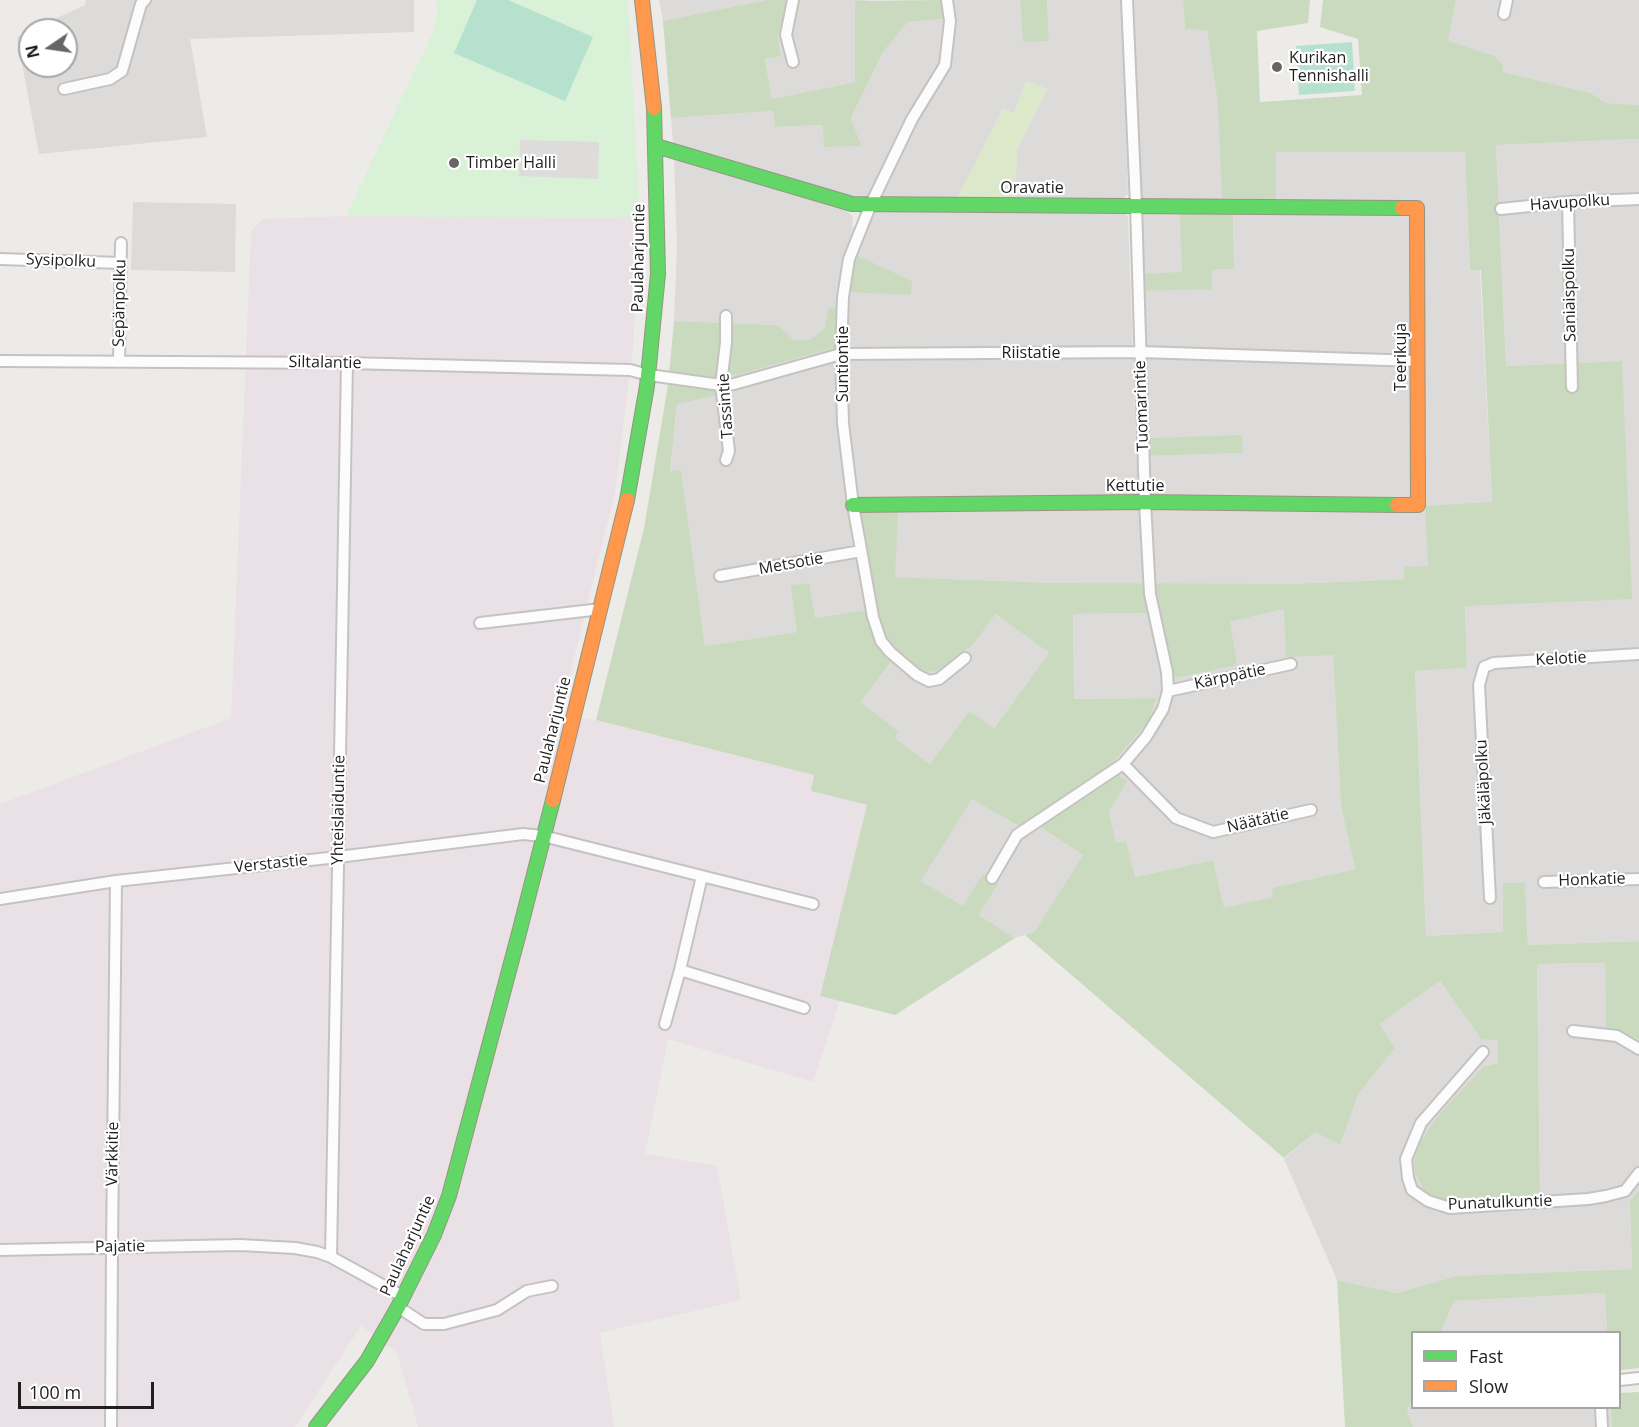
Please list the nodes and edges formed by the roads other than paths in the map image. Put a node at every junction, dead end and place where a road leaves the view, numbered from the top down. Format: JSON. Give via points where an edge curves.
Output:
{"nodes":[{"id":1,"x":642,"y":0,"type":"edge"},
{"id":2,"x":793,"y":0,"type":"edge"},
{"id":3,"x":947,"y":0,"type":"edge"},
{"id":4,"x":1127,"y":0,"type":"edge"},
{"id":5,"x":1508,"y":0,"type":"edge"},
{"id":6,"x":143,"y":2,"type":"edge"},
{"id":7,"x":1504,"y":14,"type":"dead end"},
{"id":8,"x":793,"y":62,"type":"dead end"},
{"id":9,"x":64,"y":89,"type":"dead end"},
{"id":10,"x":656,"y":146,"type":"junction"},
{"id":11,"x":1639,"y":199,"type":"edge"},
{"id":12,"x":1568,"y":202,"type":"junction"},
{"id":13,"x":871,"y":204,"type":"junction"},
{"id":14,"x":1136,"y":205,"type":"junction"},
{"id":15,"x":1417,"y":208,"type":"joint"},
{"id":16,"x":1501,"y":209,"type":"dead end"},
{"id":17,"x":121,"y":243,"type":"dead end"},
{"id":18,"x":0,"y":259,"type":"edge"},
{"id":19,"x":121,"y":263,"type":"junction"},
{"id":20,"x":726,"y":316,"type":"dead end"},
{"id":21,"x":1141,"y":352,"type":"junction"},
{"id":22,"x":841,"y":354,"type":"junction"},
{"id":23,"x":0,"y":361,"type":"edge"},
{"id":24,"x":1418,"y":361,"type":"junction"},
{"id":25,"x":119,"y":362,"type":"junction"},
{"id":26,"x":347,"y":363,"type":"junction"},
{"id":27,"x":649,"y":375,"type":"junction"},
{"id":28,"x":721,"y":385,"type":"junction"},
{"id":29,"x":1572,"y":387,"type":"dead end"},
{"id":30,"x":726,"y":460,"type":"dead end"},
{"id":31,"x":1145,"y":502,"type":"junction"},
{"id":32,"x":1418,"y":505,"type":"joint"},
{"id":33,"x":853,"y":506,"type":"junction"},
{"id":34,"x":861,"y":551,"type":"junction"},
{"id":35,"x":720,"y":576,"type":"dead end"},
{"id":36,"x":601,"y":609,"type":"junction"},
{"id":37,"x":480,"y":623,"type":"dead end"},
{"id":38,"x":1639,"y":654,"type":"edge"},
{"id":39,"x":965,"y":658,"type":"dead end"},
{"id":40,"x":1291,"y":664,"type":"dead end"},
{"id":41,"x":1484,"y":667,"type":"joint"},
{"id":42,"x":1168,"y":691,"type":"junction"},
{"id":43,"x":1123,"y":764,"type":"junction"},
{"id":44,"x":1311,"y":810,"type":"dead end"},
{"id":45,"x":543,"y":836,"type":"junction"},
{"id":46,"x":338,"y":857,"type":"junction"},
{"id":47,"x":702,"y":876,"type":"junction"},
{"id":48,"x":992,"y":878,"type":"dead end"},
{"id":49,"x":1639,"y":879,"type":"edge"},
{"id":50,"x":116,"y":881,"type":"junction"},
{"id":51,"x":1544,"y":882,"type":"dead end"},
{"id":52,"x":1490,"y":898,"type":"dead end"},
{"id":53,"x":0,"y":899,"type":"edge"},
{"id":54,"x":813,"y":904,"type":"dead end"},
{"id":55,"x":680,"y":970,"type":"junction"},
{"id":56,"x":804,"y":1008,"type":"dead end"},
{"id":57,"x":665,"y":1024,"type":"dead end"},
{"id":58,"x":1573,"y":1031,"type":"dead end"},
{"id":59,"x":1639,"y":1049,"type":"edge"},
{"id":60,"x":1483,"y":1052,"type":"dead end"},
{"id":61,"x":1639,"y":1173,"type":"edge"},
{"id":62,"x":112,"y":1248,"type":"junction"},
{"id":63,"x":0,"y":1250,"type":"edge"},
{"id":64,"x":331,"y":1257,"type":"junction"},
{"id":65,"x":552,"y":1286,"type":"dead end"},
{"id":66,"x":401,"y":1302,"type":"junction"},
{"id":67,"x":1639,"y":1378,"type":"edge"},
{"id":68,"x":1621,"y":1380,"type":"edge"},
{"id":69,"x":1601,"y":1409,"type":"edge"},
{"id":70,"x":318,"y":1426,"type":"edge"},
{"id":71,"x":111,"y":1427,"type":"edge"},
{"id":72,"x":1602,"y":1427,"type":"edge"}],
"edges":[{"from":1,"to":10,"type":"street","name":"Paulaharjuntie"},
{"from":2,"to":8,"type":"street","via":[[786,36]]},
{"from":3,"to":13,"type":"street","name":"Suntiontie","via":[[950,21],[945,65],[912,119]]},
{"from":4,"to":14,"type":"street","name":"Tuomarintie"},
{"from":5,"to":7,"type":"street"},
{"from":6,"to":9,"type":"street","via":[[122,71],[110,79]]},
{"from":10,"to":13,"type":"street","name":"Oravatie","via":[[852,204]]},
{"from":10,"to":27,"type":"street","name":"Paulaharjuntie","via":[[658,274]]},
{"from":11,"to":12,"type":"street","name":"Havupolku"},
{"from":12,"to":16,"type":"street","name":"Havupolku"},
{"from":12,"to":29,"type":"street","name":"Saniaispolku"},
{"from":13,"to":14,"type":"street","name":"Oravatie"},
{"from":13,"to":22,"type":"street","name":"Suntiontie","via":[[849,259]]},
{"from":14,"to":15,"type":"street","name":"Oravatie"},
{"from":14,"to":21,"type":"street","name":"Tuomarintie"},
{"from":15,"to":24,"type":"street","name":"Teerikuja"},
{"from":17,"to":19,"type":"street","name":"Sepänpolku"},
{"from":18,"to":19,"type":"street","name":"Sysipolku"},
{"from":19,"to":25,"type":"street","name":"Sepänpolku"},
{"from":20,"to":28,"type":"street","name":"Tassintie"},
{"from":21,"to":22,"type":"street","name":"Riistatie"},
{"from":21,"to":24,"type":"street","name":"Riistatie"},
{"from":21,"to":31,"type":"street","name":"Tuomarintie"},
{"from":22,"to":28,"type":"street","name":"Riistatie"},
{"from":22,"to":33,"type":"street","name":"Suntiontie","via":[[843,423]]},
{"from":23,"to":25,"type":"street","name":"Siltalantie"},
{"from":24,"to":32,"type":"street","name":"Teerikuja"},
{"from":25,"to":26,"type":"street","name":"Siltalantie"},
{"from":26,"to":27,"type":"street","name":"Siltalantie","via":[[630,370]]},
{"from":26,"to":46,"type":"street","name":"Yhteislaiduntie"},
{"from":27,"to":28,"type":"street","name":"Riistatie"},
{"from":27,"to":36,"type":"street","name":"Paulaharjuntie","via":[[626,508]]},
{"from":28,"to":30,"type":"street","name":"Tassintie","via":[[729,451]]},
{"from":31,"to":32,"type":"street","name":"Kettutie"},
{"from":31,"to":33,"type":"street","name":"Kettutie"},
{"from":31,"to":42,"type":"street","name":"Tuomarintie","via":[[1150,594]]},
{"from":33,"to":34,"type":"street","name":"Suntiontie"},
{"from":34,"to":35,"type":"street","name":"Metsotie"},
{"from":34,"to":39,"type":"street","name":"Suntiontie","via":[[873,617],[881,641],[890,652],[929,681],[939,679]]},
{"from":36,"to":37,"type":"street"},
{"from":36,"to":45,"type":"street","name":"Paulaharjuntie"},
{"from":38,"to":41,"type":"street","name":"Kelotie","via":[[1494,663]]},
{"from":40,"to":42,"type":"street","name":"Kärppätie"},
{"from":41,"to":52,"type":"street","name":"Jäkäläpolku","via":[[1479,685]]},
{"from":42,"to":43,"type":"street","name":"Tuomarintie","via":[[1163,710]]},
{"from":43,"to":44,"type":"street","name":"Näätätie","via":[[1176,818],[1213,832]]},
{"from":43,"to":48,"type":"street","name":"Tuomarintie","via":[[1017,835]]},
{"from":45,"to":46,"type":"street","name":"Verstastie","via":[[523,834]]},
{"from":45,"to":47,"type":"street","name":"Verstastie"},
{"from":45,"to":66,"type":"street","name":"Paulaharjuntie","via":[[449,1196],[435,1235]]},
{"from":46,"to":50,"type":"street","name":"Verstastie"},
{"from":46,"to":64,"type":"street","name":"Yhteislaiduntie"},
{"from":47,"to":54,"type":"street","name":"Verstastie"},
{"from":47,"to":55,"type":"street"},
{"from":49,"to":51,"type":"street","name":"Honkatie"},
{"from":50,"to":53,"type":"street","name":"Verstastie"},
{"from":50,"to":62,"type":"street","name":"Värkkitie"},
{"from":55,"to":56,"type":"street"},
{"from":55,"to":57,"type":"street"},
{"from":58,"to":59,"type":"street","via":[[1617,1036]]},
{"from":60,"to":61,"type":"street","name":"Punatulkuntie","via":[[1421,1123],[1406,1159],[1412,1190],[1428,1201],[1450,1208],[1588,1199],[1625,1191]]},
{"from":62,"to":63,"type":"street","name":"Pajatie"},
{"from":62,"to":64,"type":"street","name":"Pajatie","via":[[240,1245],[296,1248]]},
{"from":62,"to":71,"type":"street","name":"Värkkitie"},
{"from":64,"to":66,"type":"street","name":"Pajatie"},
{"from":65,"to":66,"type":"street","name":"Pajatie","via":[[527,1291],[498,1310],[444,1324],[424,1324]]},
{"from":66,"to":70,"type":"street","name":"Paulaharjuntie","via":[[367,1361]]},
{"from":67,"to":68,"type":"street"},
{"from":69,"to":72,"type":"street"}]}
